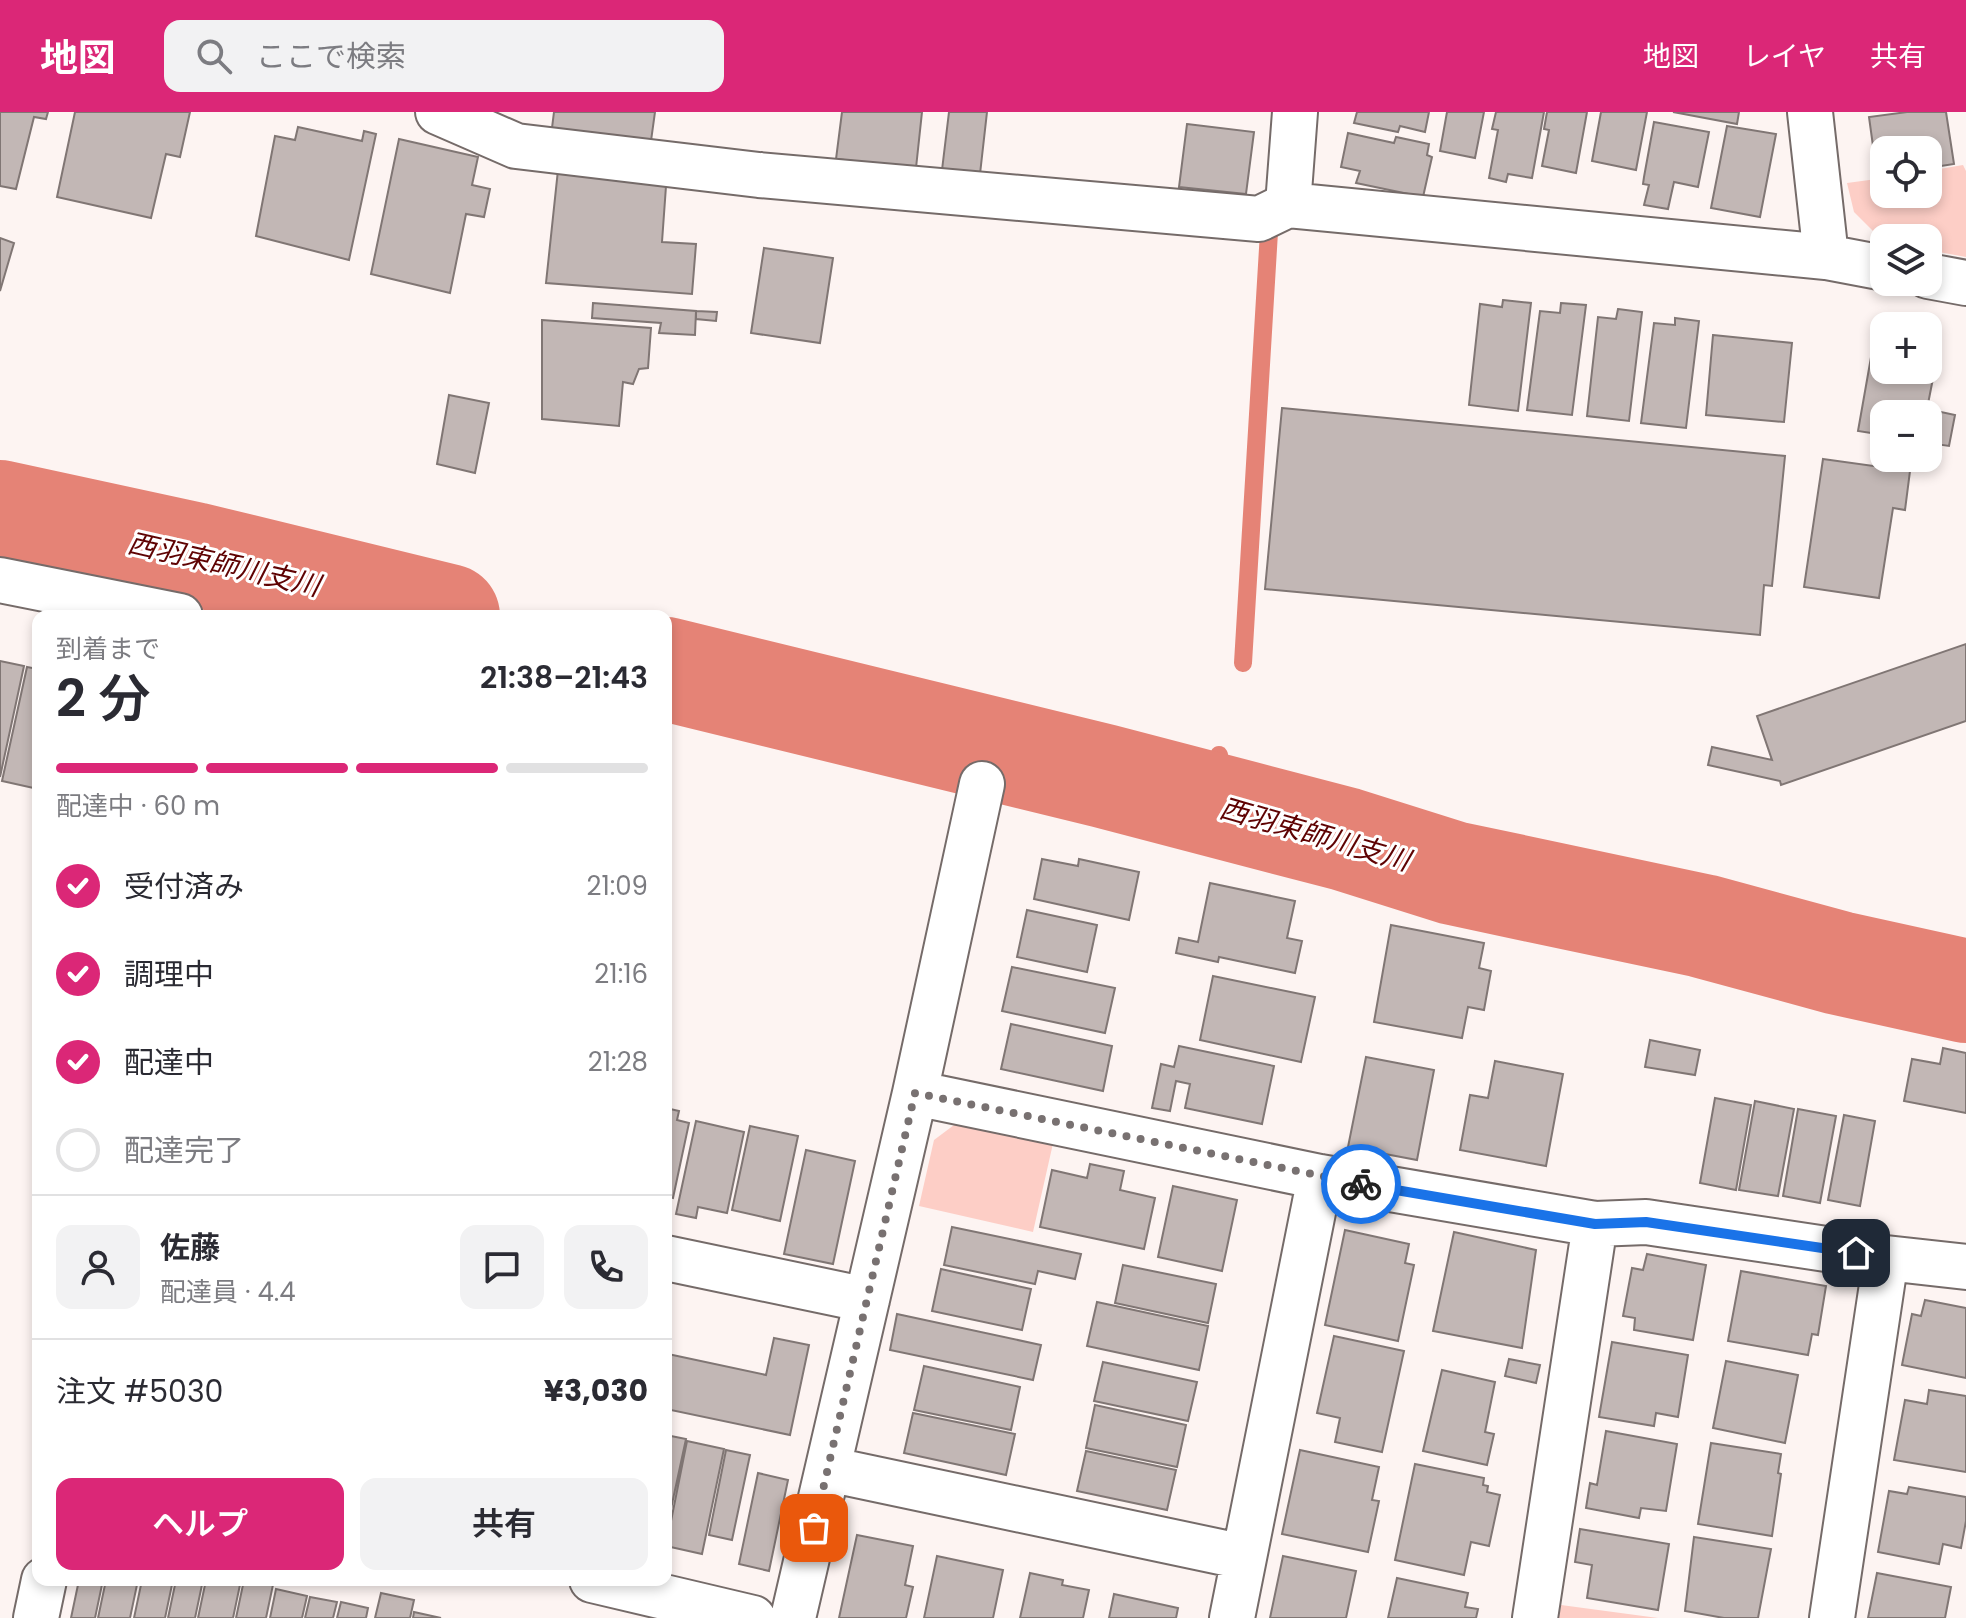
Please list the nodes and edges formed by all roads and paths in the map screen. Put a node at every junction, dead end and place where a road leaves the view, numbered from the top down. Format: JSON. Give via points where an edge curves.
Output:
{"nodes":[{"id":1,"x":438,"y":112,"type":"edge"},
{"id":2,"x":1295,"y":112,"type":"edge"},
{"id":3,"x":1810,"y":112,"type":"edge"},
{"id":4,"x":1288,"y":205,"type":"junction"},
{"id":5,"x":1826,"y":257,"type":"junction"},
{"id":6,"x":1870,"y":265,"type":"edge"},
{"id":7,"x":1942,"y":279,"type":"edge"},
{"id":8,"x":1966,"y":283,"type":"edge"},
{"id":9,"x":0,"y":580,"type":"edge"},
{"id":10,"x":150,"y":610,"type":"edge"},
{"id":11,"x":982,"y":784,"type":"dead end"},
{"id":12,"x":915,"y":1093,"type":"junction"},
{"id":13,"x":1320,"y":1177,"type":"junction"},
{"id":14,"x":1595,"y":1224,"type":"junction"},
{"id":15,"x":1886,"y":1258,"type":"junction"},
{"id":16,"x":672,"y":1259,"type":"edge"},
{"id":17,"x":1966,"y":1267,"type":"edge"},
{"id":18,"x":867,"y":1300,"type":"junction"},
{"id":19,"x":828,"y":1469,"type":"junction"},
{"id":20,"x":1244,"y":1557,"type":"junction"},
{"id":21,"x":43,"y":1586,"type":"edge"},
{"id":22,"x":617,"y":1586,"type":"edge"},
{"id":23,"x":36,"y":1618,"type":"edge"},
{"id":24,"x":753,"y":1618,"type":"edge"},
{"id":25,"x":793,"y":1618,"type":"edge"},
{"id":26,"x":1232,"y":1618,"type":"edge"},
{"id":27,"x":1535,"y":1618,"type":"edge"},
{"id":28,"x":1832,"y":1618,"type":"edge"}],
"edges":[{"from":1,"to":4,"type":"street","via":[[516,146],[759,175],[1259,219]]},
{"from":2,"to":4,"type":"street"},
{"from":3,"to":5,"type":"street"},
{"from":4,"to":5,"type":"street"},
{"from":5,"to":6,"type":"street"},
{"from":7,"to":8,"type":"street"},
{"from":9,"to":10,"type":"street"},
{"from":11,"to":12,"type":"street"},
{"from":12,"to":13,"type":"street"},
{"from":12,"to":18,"type":"street"},
{"from":13,"to":14,"type":"street"},
{"from":13,"to":20,"type":"street"},
{"from":14,"to":15,"type":"street","via":[[1646,1222]]},
{"from":14,"to":27,"type":"street"},
{"from":15,"to":17,"type":"street"},
{"from":15,"to":28,"type":"street"},
{"from":16,"to":18,"type":"street"},
{"from":18,"to":19,"type":"street"},
{"from":19,"to":20,"type":"street"},
{"from":19,"to":25,"type":"street"},
{"from":20,"to":26,"type":"street"},
{"from":21,"to":23,"type":"street"},
{"from":22,"to":24,"type":"street"}]}
